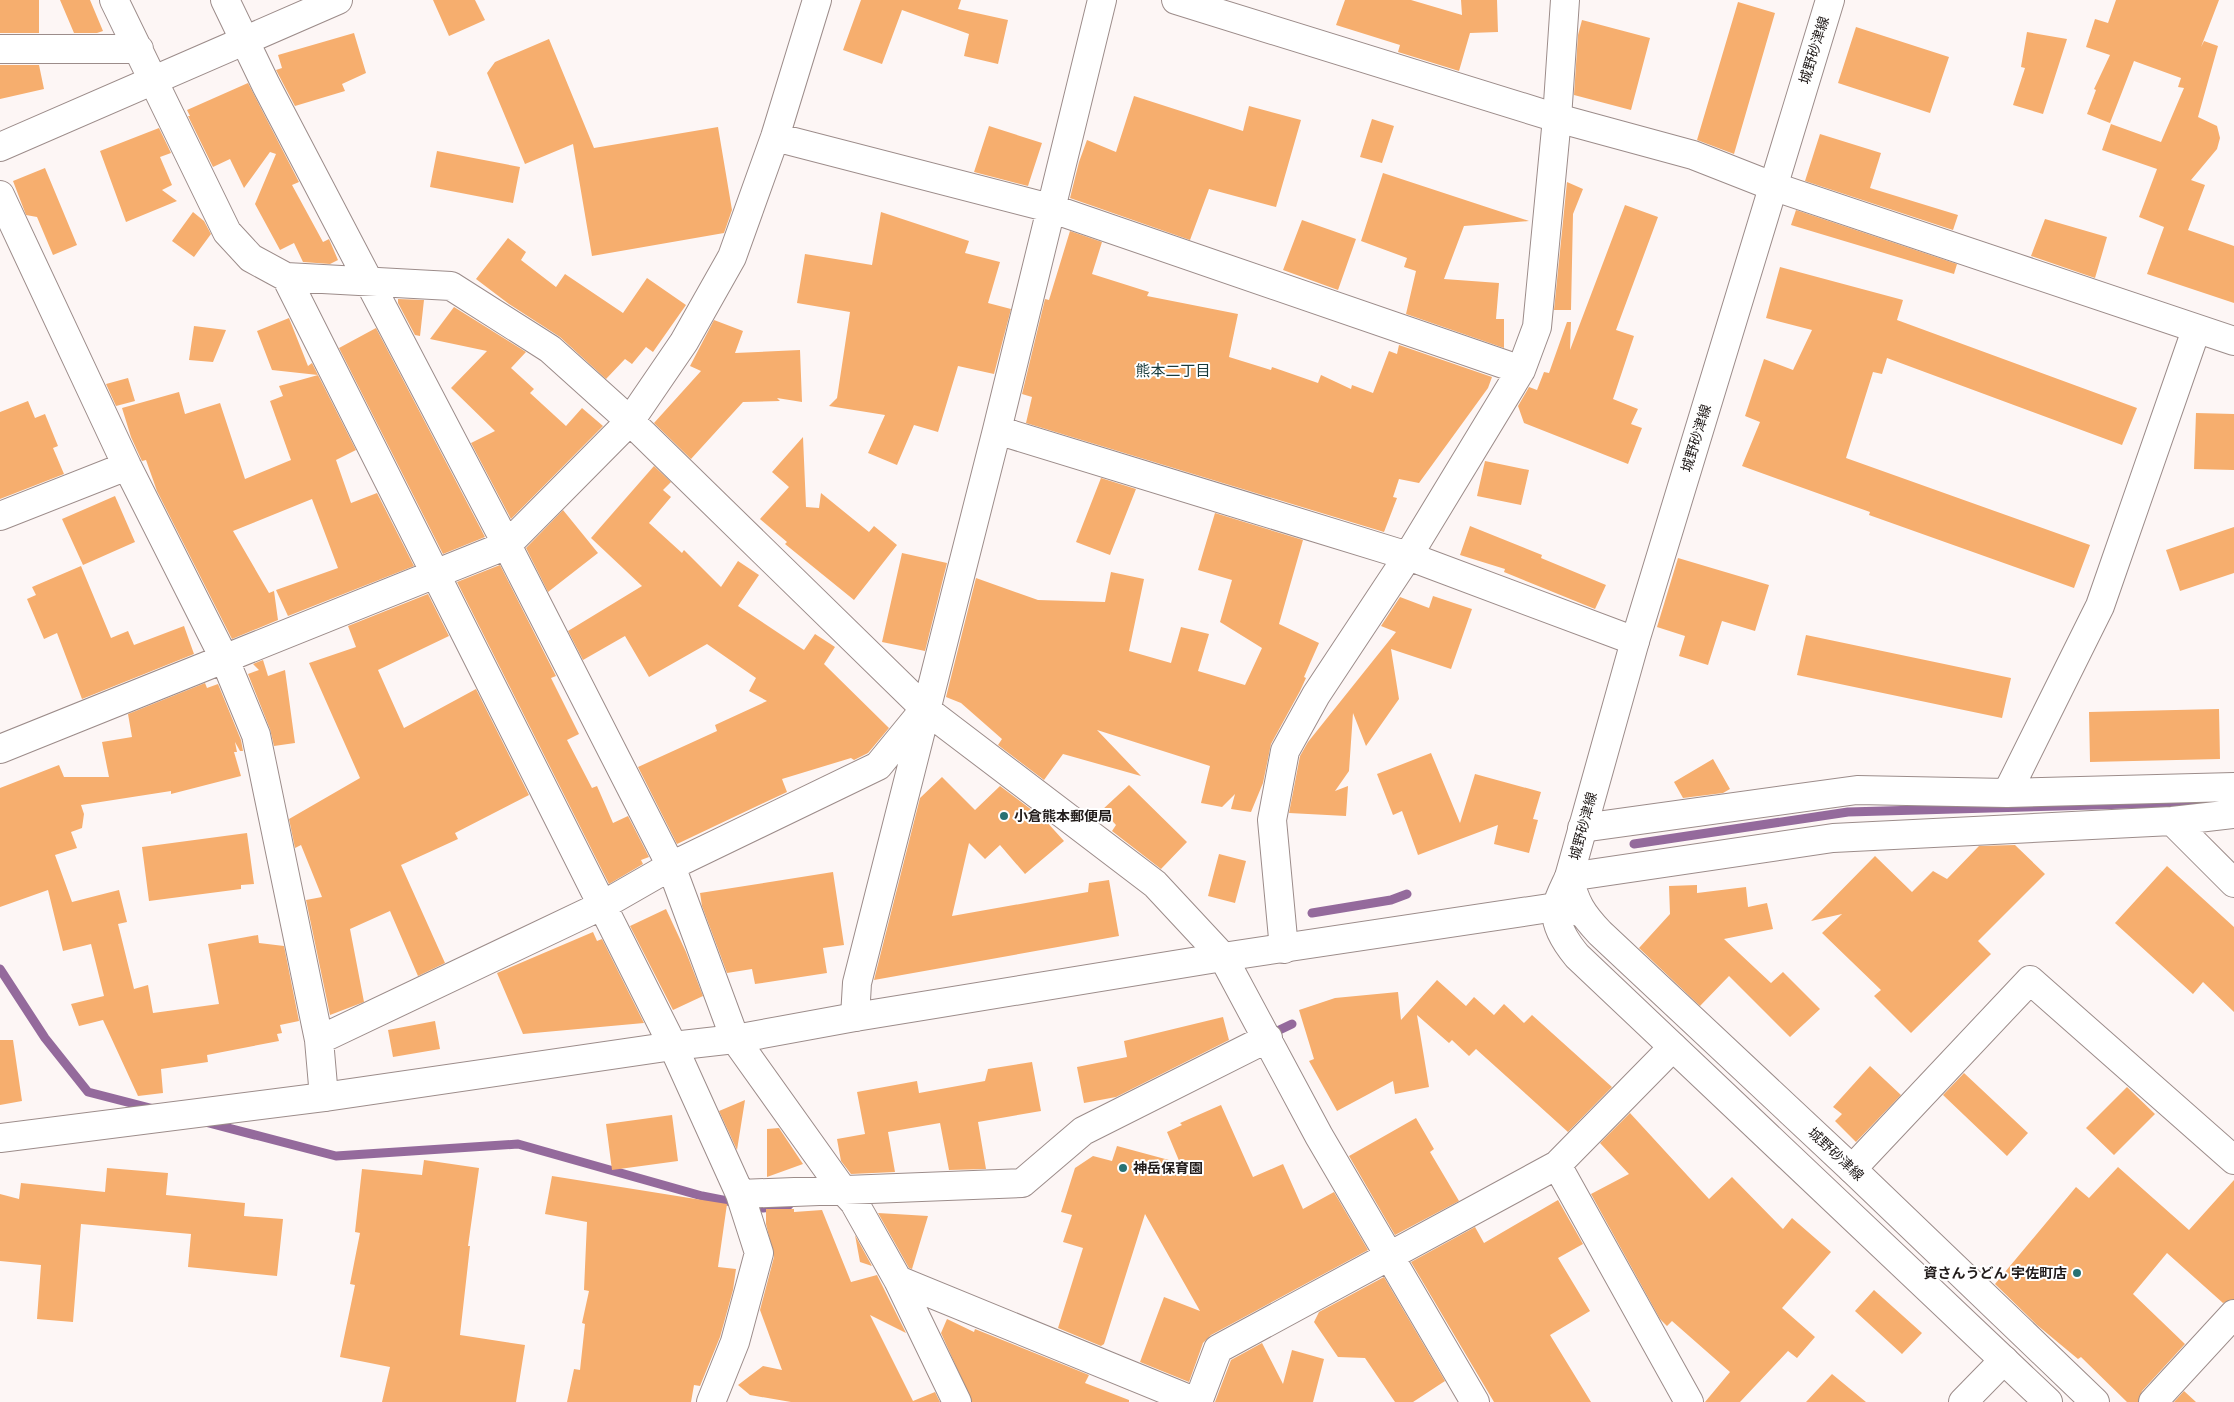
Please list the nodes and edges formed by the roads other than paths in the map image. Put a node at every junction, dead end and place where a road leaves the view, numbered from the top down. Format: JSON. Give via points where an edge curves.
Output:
{"nodes":[{"id":1,"x":114,"y":0,"type":"edge"},
{"id":2,"x":225,"y":0,"type":"edge"},
{"id":3,"x":338,"y":0,"type":"edge"},
{"id":4,"x":817,"y":0,"type":"edge"},
{"id":5,"x":1102,"y":0,"type":"edge"},
{"id":6,"x":1176,"y":0,"type":"edge"},
{"id":7,"x":1565,"y":0,"type":"edge"},
{"id":8,"x":1830,"y":0,"type":"edge"},
{"id":9,"x":247,"y":41,"type":"junction"},
{"id":10,"x":0,"y":49,"type":"edge"},
{"id":11,"x":138,"y":49,"type":"junction"},
{"id":12,"x":154,"y":81,"type":"junction"},
{"id":13,"x":1557,"y":118,"type":"junction"},
{"id":14,"x":775,"y":137,"type":"junction"},
{"id":15,"x":0,"y":147,"type":"edge"},
{"id":16,"x":1772,"y":186,"type":"junction"},
{"id":17,"x":0,"y":196,"type":"edge"},
{"id":18,"x":1050,"y":208,"type":"junction"},
{"id":19,"x":286,"y":277,"type":"junction"},
{"id":20,"x":370,"y":282,"type":"junction"},
{"id":21,"x":2196,"y":330,"type":"junction"},
{"id":22,"x":2234,"y":341,"type":"edge"},
{"id":23,"x":1521,"y":370,"type":"junction"},
{"id":24,"x":630,"y":421,"type":"junction"},
{"id":25,"x":997,"y":430,"type":"junction"},
{"id":26,"x":127,"y":466,"type":"junction"},
{"id":27,"x":0,"y":516,"type":"edge"},
{"id":28,"x":507,"y":544,"type":"junction"},
{"id":29,"x":1408,"y":556,"type":"junction"},
{"id":30,"x":436,"y":574,"type":"junction"},
{"id":31,"x":1635,"y":641,"type":"junction"},
{"id":32,"x":225,"y":660,"type":"junction"},
{"id":33,"x":925,"y":709,"type":"junction"},
{"id":34,"x":0,"y":749,"type":"edge"},
{"id":35,"x":2234,"y":786,"type":"edge"},
{"id":36,"x":2007,"y":792,"type":"junction"},
{"id":37,"x":2234,"y":814,"type":"edge"},
{"id":38,"x":2172,"y":821,"type":"junction"},
{"id":39,"x":1582,"y":828,"type":"junction"},
{"id":40,"x":671,"y":866,"type":"junction"},
{"id":41,"x":1569,"y":877,"type":"junction"},
{"id":42,"x":2234,"y":883,"type":"edge"},
{"id":43,"x":603,"y":904,"type":"junction"},
{"id":44,"x":1569,"y":910,"type":"junction"},
{"id":45,"x":1517,"y":915,"type":"junction"},
{"id":46,"x":1284,"y":949,"type":"junction"},
{"id":47,"x":1577,"y":956,"type":"junction"},
{"id":48,"x":1223,"y":957,"type":"junction"},
{"id":49,"x":855,"y":1017,"type":"junction"},
{"id":50,"x":1264,"y":1031,"type":"junction"},
{"id":51,"x":735,"y":1039,"type":"junction"},
{"id":52,"x":319,"y":1040,"type":"junction"},
{"id":53,"x":673,"y":1046,"type":"junction"},
{"id":54,"x":1673,"y":1047,"type":"junction"},
{"id":55,"x":324,"y":1097,"type":"junction"},
{"id":56,"x":0,"y":1138,"type":"edge"},
{"id":57,"x":2234,"y":1160,"type":"edge"},
{"id":58,"x":1557,"y":1165,"type":"junction"},
{"id":59,"x":1852,"y":1169,"type":"junction"},
{"id":60,"x":740,"y":1195,"type":"junction"},
{"id":61,"x":848,"y":1195,"type":"junction"},
{"id":62,"x":1388,"y":1256,"type":"junction"},
{"id":63,"x":898,"y":1280,"type":"junction"},
{"id":64,"x":2234,"y":1314,"type":"edge"},
{"id":65,"x":2004,"y":1360,"type":"junction"},
{"id":66,"x":712,"y":1402,"type":"edge"},
{"id":67,"x":957,"y":1402,"type":"edge"},
{"id":68,"x":1197,"y":1402,"type":"edge"},
{"id":69,"x":1475,"y":1402,"type":"edge"},
{"id":70,"x":1688,"y":1402,"type":"edge"},
{"id":71,"x":1963,"y":1402,"type":"edge"},
{"id":72,"x":2048,"y":1402,"type":"edge"},
{"id":73,"x":2095,"y":1402,"type":"edge"},
{"id":74,"x":2153,"y":1402,"type":"edge"}],
"edges":[{"from":1,"to":11,"type":"street"},
{"from":2,"to":9,"type":"street"},
{"from":3,"to":9,"type":"street"},
{"from":4,"to":14,"type":"street"},
{"from":5,"to":18,"type":"street"},
{"from":6,"to":13,"type":"street"},
{"from":7,"to":13,"type":"street"},
{"from":8,"to":16,"type":"street","name":"城野砂津線"},
{"from":9,"to":12,"type":"street"},
{"from":9,"to":20,"type":"street","via":[[266,85]]},
{"from":10,"to":11,"type":"street"},
{"from":11,"to":12,"type":"street"},
{"from":12,"to":15,"type":"street"},
{"from":12,"to":19,"type":"street","via":[[227,232],[251,258]]},
{"from":13,"to":16,"type":"street","via":[[1693,155]]},
{"from":13,"to":23,"type":"street","via":[[1537,327]]},
{"from":14,"to":18,"type":"street"},
{"from":14,"to":24,"type":"street","via":[[732,256],[684,342]]},
{"from":16,"to":21,"type":"street"},
{"from":16,"to":31,"type":"street","name":"城野砂津線"},
{"from":17,"to":26,"type":"street"},
{"from":18,"to":23,"type":"street"},
{"from":18,"to":25,"type":"street"},
{"from":19,"to":20,"type":"street"},
{"from":19,"to":30,"type":"street"},
{"from":20,"to":24,"type":"street","via":[[451,286],[550,349]]},
{"from":20,"to":28,"type":"street"},
{"from":21,"to":22,"type":"street"},
{"from":21,"to":36,"type":"street","via":[[2100,606]]},
{"from":23,"to":29,"type":"street"},
{"from":24,"to":28,"type":"street"},
{"from":24,"to":33,"type":"street"},
{"from":25,"to":29,"type":"street"},
{"from":25,"to":33,"type":"street"},
{"from":26,"to":27,"type":"street"},
{"from":26,"to":32,"type":"street"},
{"from":28,"to":30,"type":"street"},
{"from":28,"to":40,"type":"street"},
{"from":29,"to":31,"type":"street"},
{"from":29,"to":46,"type":"street","via":[[1316,695],[1285,751],[1272,820]]},
{"from":30,"to":32,"type":"street"},
{"from":30,"to":43,"type":"street"},
{"from":31,"to":39,"type":"street","name":"城野砂津線"},
{"from":32,"to":34,"type":"street"},
{"from":32,"to":52,"type":"street","via":[[256,735]]},
{"from":33,"to":40,"type":"street","via":[[878,766]]},
{"from":33,"to":48,"type":"street","via":[[1155,884]]},
{"from":33,"to":49,"type":"street","via":[[856,983]]},
{"from":35,"to":36,"type":"street"},
{"from":36,"to":39,"type":"street","via":[[1857,790]]},
{"from":37,"to":38,"type":"street"},
{"from":38,"to":41,"type":"street","via":[[1833,838]]},
{"from":38,"to":42,"type":"street"},
{"from":39,"to":41,"type":"street","name":"城野砂津線"},
{"from":40,"to":43,"type":"street"},
{"from":40,"to":51,"type":"street"},
{"from":41,"to":44,"type":"street","name":"城野砂津線"},
{"from":43,"to":52,"type":"street"},
{"from":43,"to":53,"type":"street"},
{"from":44,"to":45,"type":"street"},
{"from":44,"to":47,"type":"street","via":[[1561,930]]},
{"from":44,"to":59,"type":"street","name":"城野砂津線","via":[[1600,933]]},
{"from":45,"to":46,"type":"street"},
{"from":45,"to":47,"type":"street","via":[[1537,924]]},
{"from":46,"to":48,"type":"street"},
{"from":47,"to":54,"type":"street"},
{"from":48,"to":49,"type":"street"},
{"from":48,"to":50,"type":"street"},
{"from":49,"to":51,"type":"street"},
{"from":50,"to":61,"type":"street","via":[[1083,1131],[1022,1183]]},
{"from":50,"to":62,"type":"street","via":[[1319,1136]]},
{"from":51,"to":53,"type":"street"},
{"from":51,"to":61,"type":"street"},
{"from":52,"to":55,"type":"street"},
{"from":53,"to":55,"type":"street"},
{"from":53,"to":60,"type":"street"},
{"from":54,"to":58,"type":"street"},
{"from":54,"to":65,"type":"street"},
{"from":55,"to":56,"type":"street"},
{"from":57,"to":59,"type":"street","via":[[2030,980]]},
{"from":58,"to":62,"type":"street"},
{"from":58,"to":70,"type":"street"},
{"from":59,"to":73,"type":"street","name":"城野砂津線"},
{"from":60,"to":61,"type":"street"},
{"from":60,"to":66,"type":"street","via":[[759,1253],[735,1342]]},
{"from":61,"to":63,"type":"street"},
{"from":62,"to":68,"type":"street","via":[[1218,1349]]},
{"from":62,"to":69,"type":"street"},
{"from":63,"to":67,"type":"street"},
{"from":63,"to":68,"type":"street"},
{"from":64,"to":74,"type":"street"},
{"from":65,"to":71,"type":"street"},
{"from":65,"to":72,"type":"street"}]}
